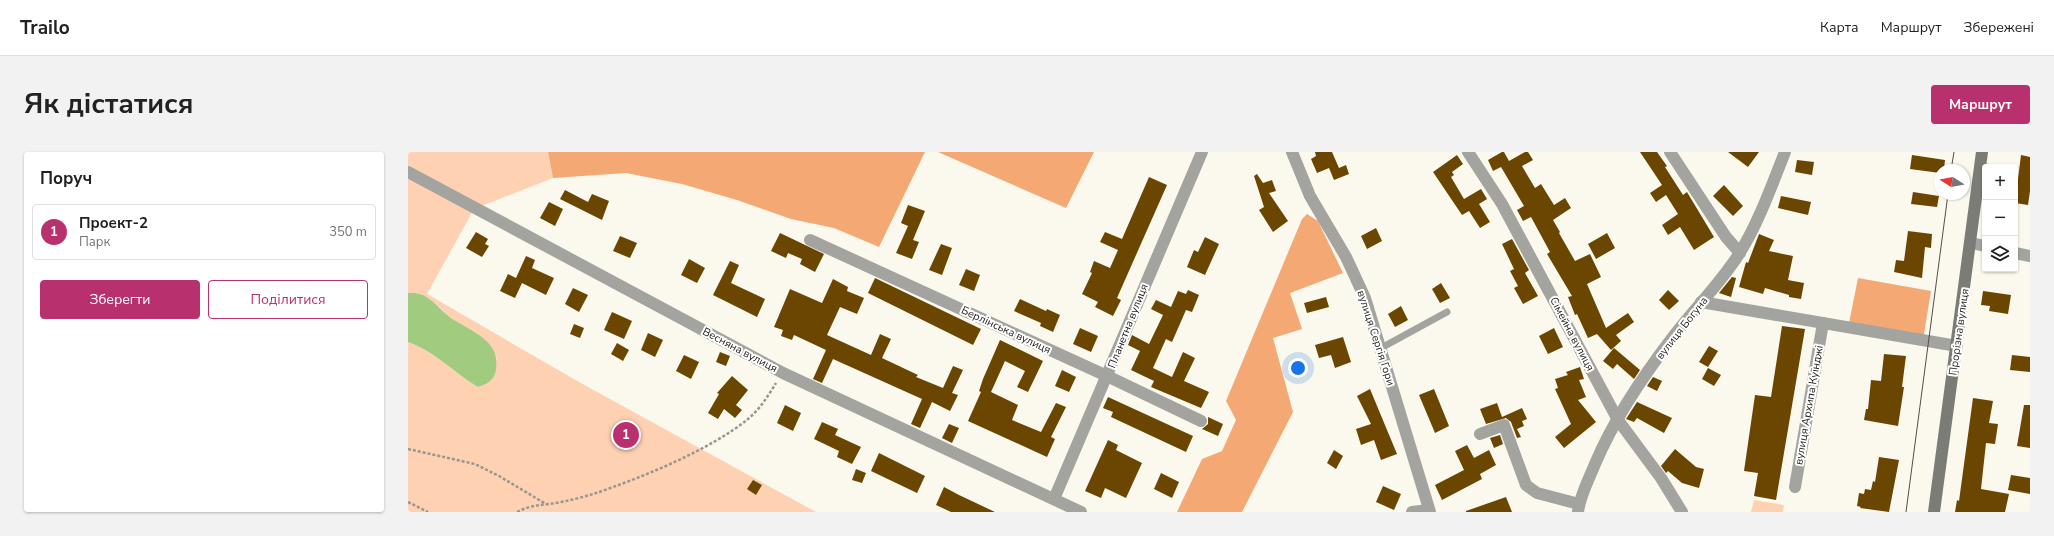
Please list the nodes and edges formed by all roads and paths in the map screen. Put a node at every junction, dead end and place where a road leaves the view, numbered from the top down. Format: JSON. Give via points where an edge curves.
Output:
{"nodes":[{"id":1,"x":1202,"y":152,"type":"edge"},
{"id":2,"x":1292,"y":152,"type":"edge"},
{"id":3,"x":1468,"y":152,"type":"edge"},
{"id":4,"x":1670,"y":152,"type":"edge"},
{"id":5,"x":1785,"y":152,"type":"edge"},
{"id":6,"x":1982,"y":152,"type":"edge"},
{"id":7,"x":408,"y":172,"type":"edge"},
{"id":8,"x":810,"y":240,"type":"dead end"},
{"id":9,"x":1971,"y":243,"type":"junction"},
{"id":10,"x":1982,"y":245,"type":"edge"},
{"id":11,"x":1740,"y":253,"type":"junction"},
{"id":12,"x":2018,"y":254,"type":"edge"},
{"id":13,"x":2030,"y":256,"type":"edge"},
{"id":14,"x":1701,"y":302,"type":"junction"},
{"id":15,"x":1447,"y":312,"type":"dead end"},
{"id":16,"x":1823,"y":323,"type":"junction"},
{"id":17,"x":1957,"y":346,"type":"junction"},
{"id":18,"x":1381,"y":348,"type":"junction"},
{"id":19,"x":783,"y":373,"type":"junction"},
{"id":20,"x":1107,"y":376,"type":"junction"},
{"id":21,"x":1618,"y":420,"type":"junction"},
{"id":22,"x":1201,"y":421,"type":"dead end"},
{"id":23,"x":1480,"y":434,"type":"dead end"},
{"id":24,"x":408,"y":450,"type":"edge"},
{"id":25,"x":1795,"y":487,"type":"dead end"},
{"id":26,"x":1054,"y":499,"type":"junction"},
{"id":27,"x":408,"y":502,"type":"edge"},
{"id":28,"x":546,"y":504,"type":"junction"},
{"id":29,"x":1578,"y":508,"type":"edge"},
{"id":30,"x":1430,"y":511,"type":"edge"},
{"id":31,"x":428,"y":512,"type":"edge"},
{"id":32,"x":517,"y":512,"type":"edge"},
{"id":33,"x":1081,"y":512,"type":"edge"},
{"id":34,"x":1412,"y":512,"type":"edge"},
{"id":35,"x":1682,"y":512,"type":"edge"},
{"id":36,"x":1934,"y":512,"type":"edge"}],
"edges":[{"from":1,"to":20,"type":"street","name":"Планетна вулиця"},
{"from":2,"to":18,"type":"street","name":"вулиця Сергія Гори","via":[[1310,196],[1346,257],[1365,298]]},
{"from":3,"to":21,"type":"street","name":"Сімейна вулиця","via":[[1502,204]]},
{"from":4,"to":11,"type":"street","via":[[1726,237]]},
{"from":5,"to":11,"type":"street","name":"вулиця Богуна"},
{"from":6,"to":9,"type":"main road","name":"Прорізна вулиця"},
{"from":7,"to":19,"type":"street","name":"Весняна вулиця"},
{"from":8,"to":20,"type":"street","name":"Берлінська вулиця"},
{"from":9,"to":10,"type":"street"},
{"from":9,"to":17,"type":"main road","name":"Прорізна вулиця"},
{"from":11,"to":14,"type":"street","name":"вулиця Богуна"},
{"from":12,"to":13,"type":"street"},
{"from":14,"to":16,"type":"street"},
{"from":14,"to":21,"type":"street","name":"вулиця Богуна","via":[[1634,392]]},
{"from":15,"to":18,"type":"lane"},
{"from":16,"to":17,"type":"street"},
{"from":16,"to":25,"type":"street","name":"вулиця Архипа Куїнджі"},
{"from":17,"to":36,"type":"main road","name":"Прорізна вулиця"},
{"from":18,"to":30,"type":"street","name":"вулиця Сергія Гори"},
{"from":19,"to":26,"type":"street","name":"Весняна вулиця"},
{"from":19,"to":28,"type":"path","via":[[766,400],[749,418],[722,437],[671,463],[593,494]]},
{"from":20,"to":22,"type":"street","name":"Берлінська вулиця"},
{"from":20,"to":26,"type":"street","name":"Планетна вулиця"},
{"from":21,"to":29,"type":"street","name":"вулиця Богуна","via":[[1598,457]]},
{"from":21,"to":35,"type":"street","name":"Сімейна вулиця","via":[[1661,478]]},
{"from":23,"to":29,"type":"street","name":"вулиця Богуна","via":[[1504,425],[1526,485],[1537,493]]},
{"from":24,"to":28,"type":"path","via":[[475,464]]},
{"from":26,"to":33,"type":"street","name":"Весняна вулиця"},
{"from":27,"to":31,"type":"path"},
{"from":28,"to":32,"type":"path","via":[[532,505]]},
{"from":30,"to":34,"type":"street","name":"вулиця Сергія Гори"}]}
